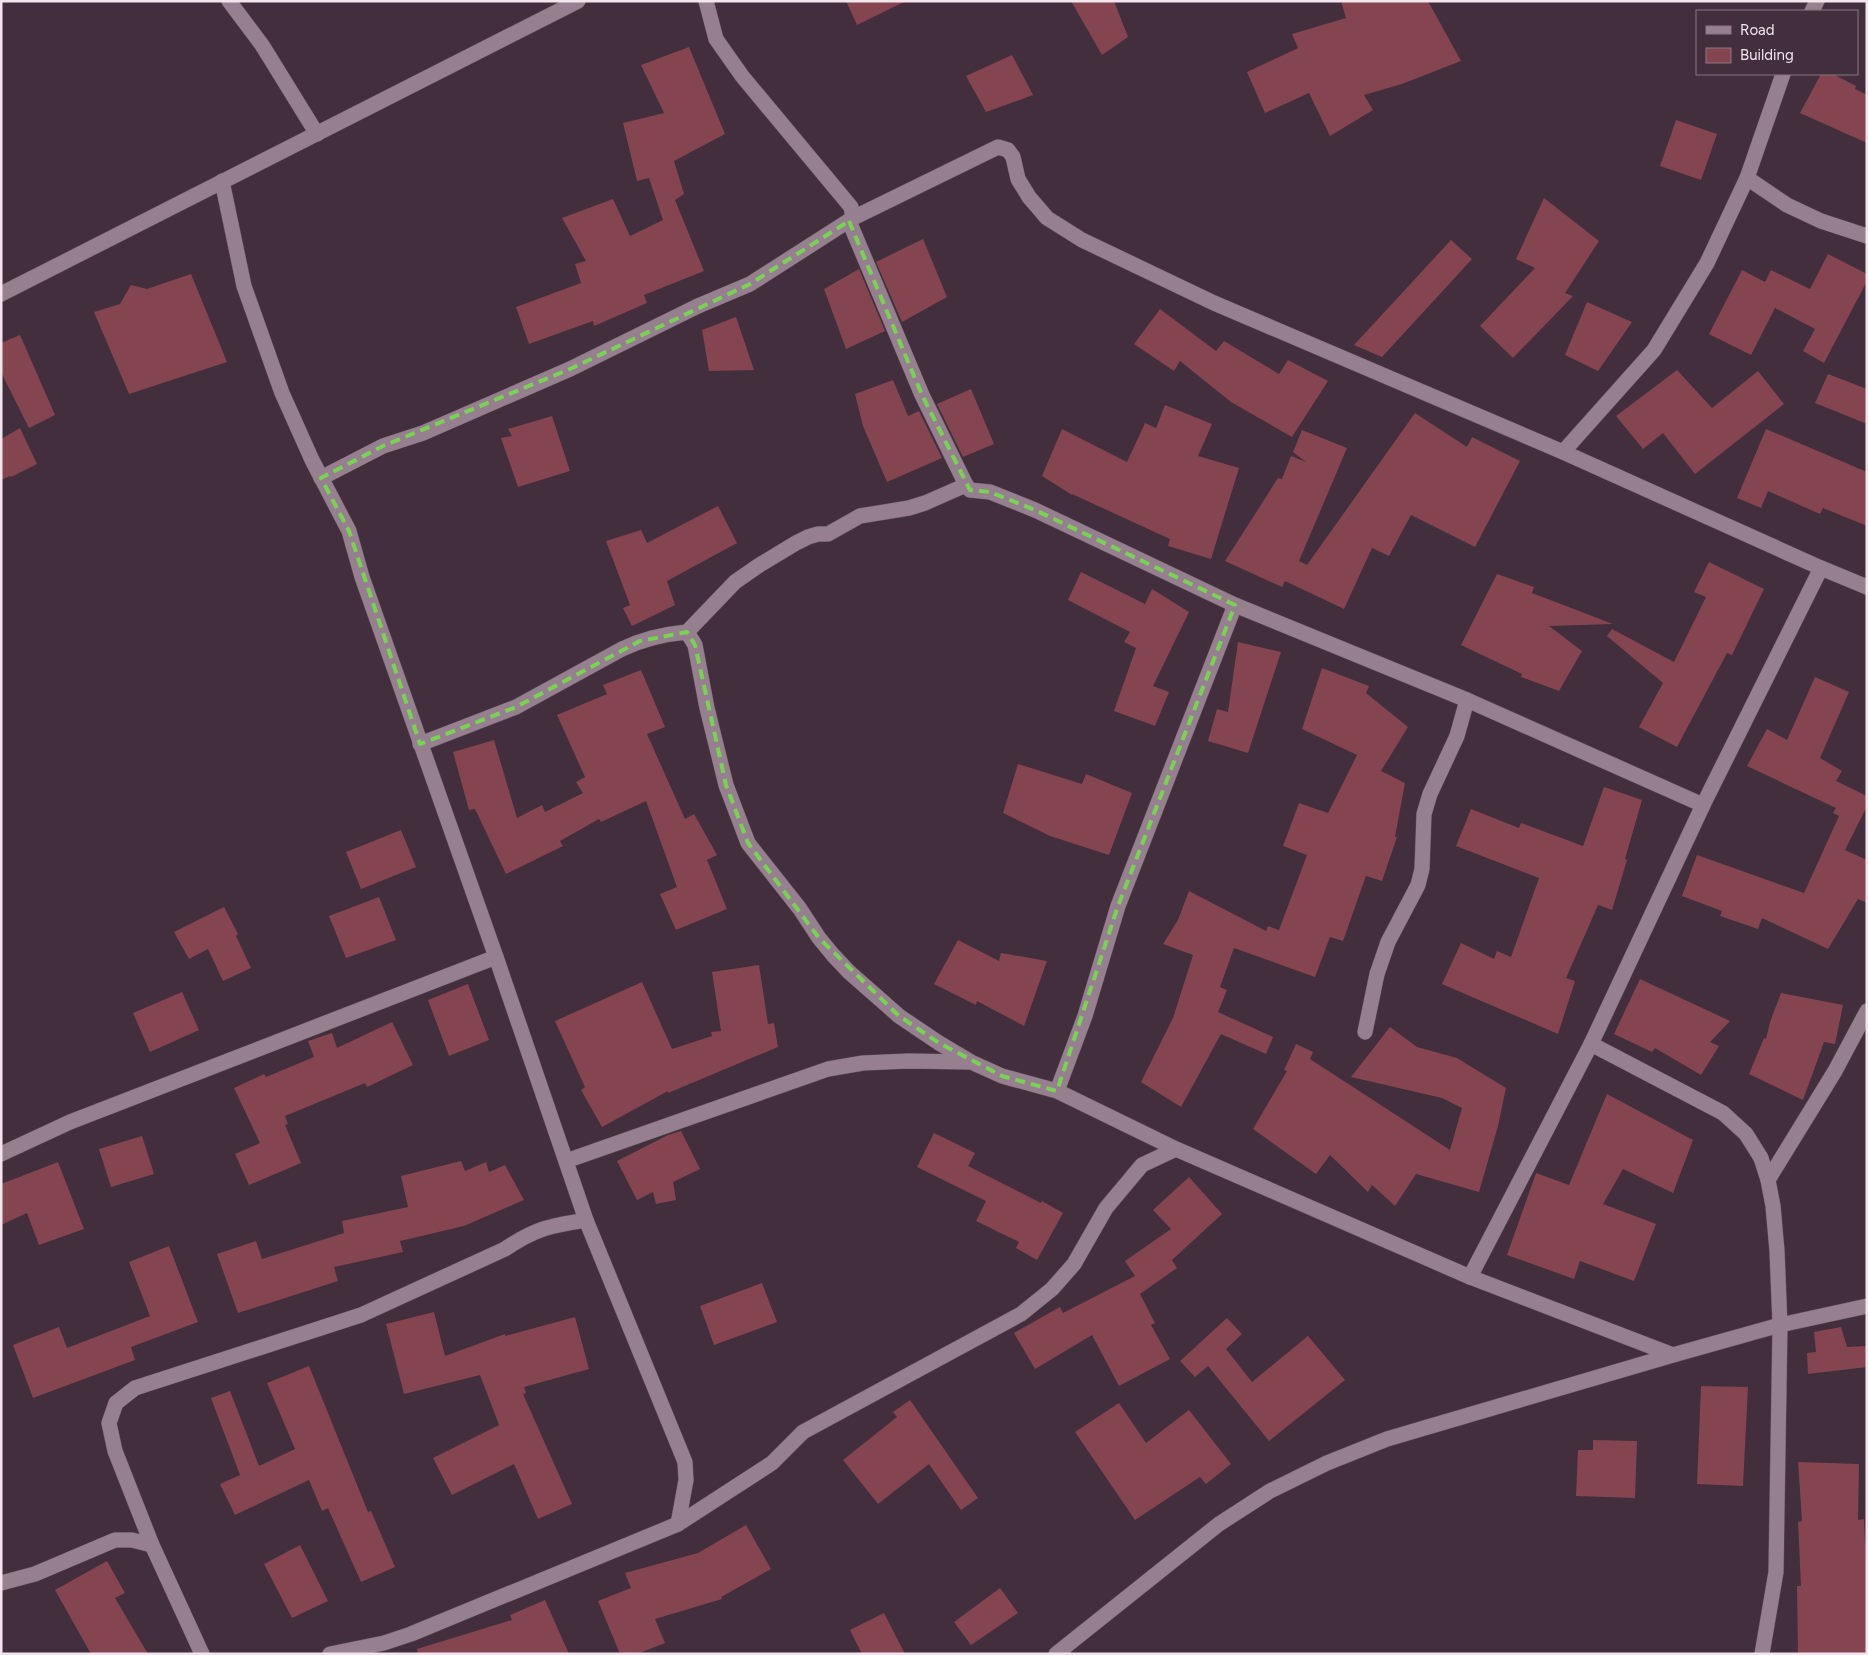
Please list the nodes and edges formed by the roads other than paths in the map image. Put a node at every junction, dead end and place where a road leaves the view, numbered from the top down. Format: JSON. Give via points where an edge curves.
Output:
{"nodes":[{"id":1,"x":230,"y":1,"type":"edge"},
{"id":2,"x":578,"y":1,"type":"edge"},
{"id":3,"x":706,"y":1,"type":"edge"},
{"id":4,"x":553,"y":6,"type":"edge"},
{"id":5,"x":1783,"y":75,"type":"edge"},
{"id":6,"x":317,"y":134,"type":"junction"},
{"id":7,"x":1747,"y":178,"type":"junction"},
{"id":8,"x":222,"y":182,"type":"junction"},
{"id":9,"x":851,"y":220,"type":"junction"},
{"id":10,"x":1867,"y":236,"type":"edge"},
{"id":11,"x":1,"y":294,"type":"edge"},
{"id":12,"x":1563,"y":452,"type":"junction"},
{"id":13,"x":321,"y":478,"type":"junction"},
{"id":14,"x":966,"y":485,"type":"junction"},
{"id":15,"x":1821,"y":568,"type":"junction"},
{"id":16,"x":1867,"y":587,"type":"edge"},
{"id":17,"x":1235,"y":605,"type":"junction"},
{"id":18,"x":687,"y":632,"type":"junction"},
{"id":19,"x":1467,"y":700,"type":"junction"},
{"id":20,"x":420,"y":744,"type":"junction"},
{"id":21,"x":1703,"y":806,"type":"junction"},
{"id":22,"x":496,"y":957,"type":"junction"},
{"id":23,"x":1867,"y":1011,"type":"edge"},
{"id":24,"x":1365,"y":1032,"type":"dead end"},
{"id":25,"x":1590,"y":1044,"type":"junction"},
{"id":26,"x":971,"y":1062,"type":"junction"},
{"id":27,"x":1057,"y":1091,"type":"junction"},
{"id":28,"x":1176,"y":1149,"type":"junction"},
{"id":29,"x":1,"y":1154,"type":"edge"},
{"id":30,"x":566,"y":1161,"type":"junction"},
{"id":31,"x":1768,"y":1180,"type":"junction"},
{"id":32,"x":586,"y":1220,"type":"junction"},
{"id":33,"x":1470,"y":1277,"type":"junction"},
{"id":34,"x":1867,"y":1306,"type":"edge"},
{"id":35,"x":1780,"y":1325,"type":"junction"},
{"id":36,"x":1673,"y":1355,"type":"junction"},
{"id":37,"x":678,"y":1524,"type":"junction"},
{"id":38,"x":152,"y":1545,"type":"junction"},
{"id":39,"x":1,"y":1583,"type":"edge"},
{"id":40,"x":202,"y":1654,"type":"edge"},
{"id":41,"x":330,"y":1654,"type":"edge"},
{"id":42,"x":1056,"y":1654,"type":"edge"},
{"id":43,"x":1762,"y":1654,"type":"edge"}],
"edges":[{"from":1,"to":6,"type":"street","via":[[262,45]]},
{"from":2,"to":4,"type":"street"},
{"from":3,"to":9,"type":"street","via":[[716,39],[760,98],[851,207]]},
{"from":4,"to":6,"type":"street"},
{"from":5,"to":7,"type":"street"},
{"from":6,"to":8,"type":"street"},
{"from":7,"to":10,"type":"street","via":[[1787,205],[1821,221]]},
{"from":7,"to":12,"type":"street","via":[[1707,263],[1654,350]]},
{"from":8,"to":11,"type":"street"},
{"from":8,"to":13,"type":"street","via":[[244,286],[282,393]]},
{"from":9,"to":12,"type":"street","via":[[998,147],[1008,150],[1029,197],[1047,218],[1082,240],[1214,303]]},
{"from":9,"to":13,"type":"street","via":[[750,284],[570,369],[423,433],[383,446]]},
{"from":9,"to":14,"type":"street","via":[[922,394]]},
{"from":12,"to":15,"type":"street"},
{"from":13,"to":20,"type":"street","via":[[349,531]]},
{"from":14,"to":17,"type":"street","via":[[970,490],[990,492],[1035,510]]},
{"from":14,"to":18,"type":"street","via":[[909,508],[860,516],[828,534],[818,534],[796,543],[735,582]]},
{"from":15,"to":16,"type":"street"},
{"from":15,"to":21,"type":"street"},
{"from":17,"to":19,"type":"street"},
{"from":17,"to":27,"type":"street","via":[[1118,906],[1085,1016]]},
{"from":18,"to":20,"type":"street","via":[[640,641],[516,707]]},
{"from":18,"to":26,"type":"street","via":[[695,645],[726,785],[748,843],[819,938],[849,972],[899,1016]]},
{"from":19,"to":21,"type":"street"},
{"from":19,"to":24,"type":"street","via":[[1457,736],[1430,794],[1424,814],[1422,868],[1418,885],[1388,942],[1376,974]]},
{"from":20,"to":22,"type":"street"},
{"from":21,"to":25,"type":"street"},
{"from":22,"to":29,"type":"street","via":[[70,1122]]},
{"from":22,"to":30,"type":"street"},
{"from":23,"to":31,"type":"street","via":[[1836,1072]]},
{"from":25,"to":31,"type":"street","via":[[1723,1114],[1746,1134],[1761,1158]]},
{"from":25,"to":33,"type":"street"},
{"from":26,"to":27,"type":"street","via":[[1002,1076]]},
{"from":26,"to":30,"type":"street","via":[[908,1060],[828,1069]]},
{"from":27,"to":28,"type":"street"},
{"from":28,"to":33,"type":"street"},
{"from":28,"to":37,"type":"street","via":[[1142,1165],[1106,1208],[1074,1264],[1052,1289],[1021,1314],[803,1432],[772,1463]]},
{"from":30,"to":32,"type":"street"},
{"from":31,"to":35,"type":"street","via":[[1777,1251]]},
{"from":32,"to":37,"type":"street","via":[[685,1462],[686,1480]]},
{"from":32,"to":38,"type":"street","via":[[550,1226],[526,1235],[505,1249],[361,1315],[135,1388],[116,1404],[109,1423],[115,1451]]},
{"from":33,"to":36,"type":"street"},
{"from":34,"to":35,"type":"street"},
{"from":35,"to":36,"type":"street"},
{"from":35,"to":43,"type":"street","via":[[1776,1572]]},
{"from":36,"to":42,"type":"street","via":[[1387,1439],[1327,1463],[1270,1491],[1219,1524]]},
{"from":37,"to":41,"type":"street","via":[[411,1634]]},
{"from":38,"to":39,"type":"street","via":[[115,1540],[35,1574]]},
{"from":38,"to":40,"type":"street"}]}
